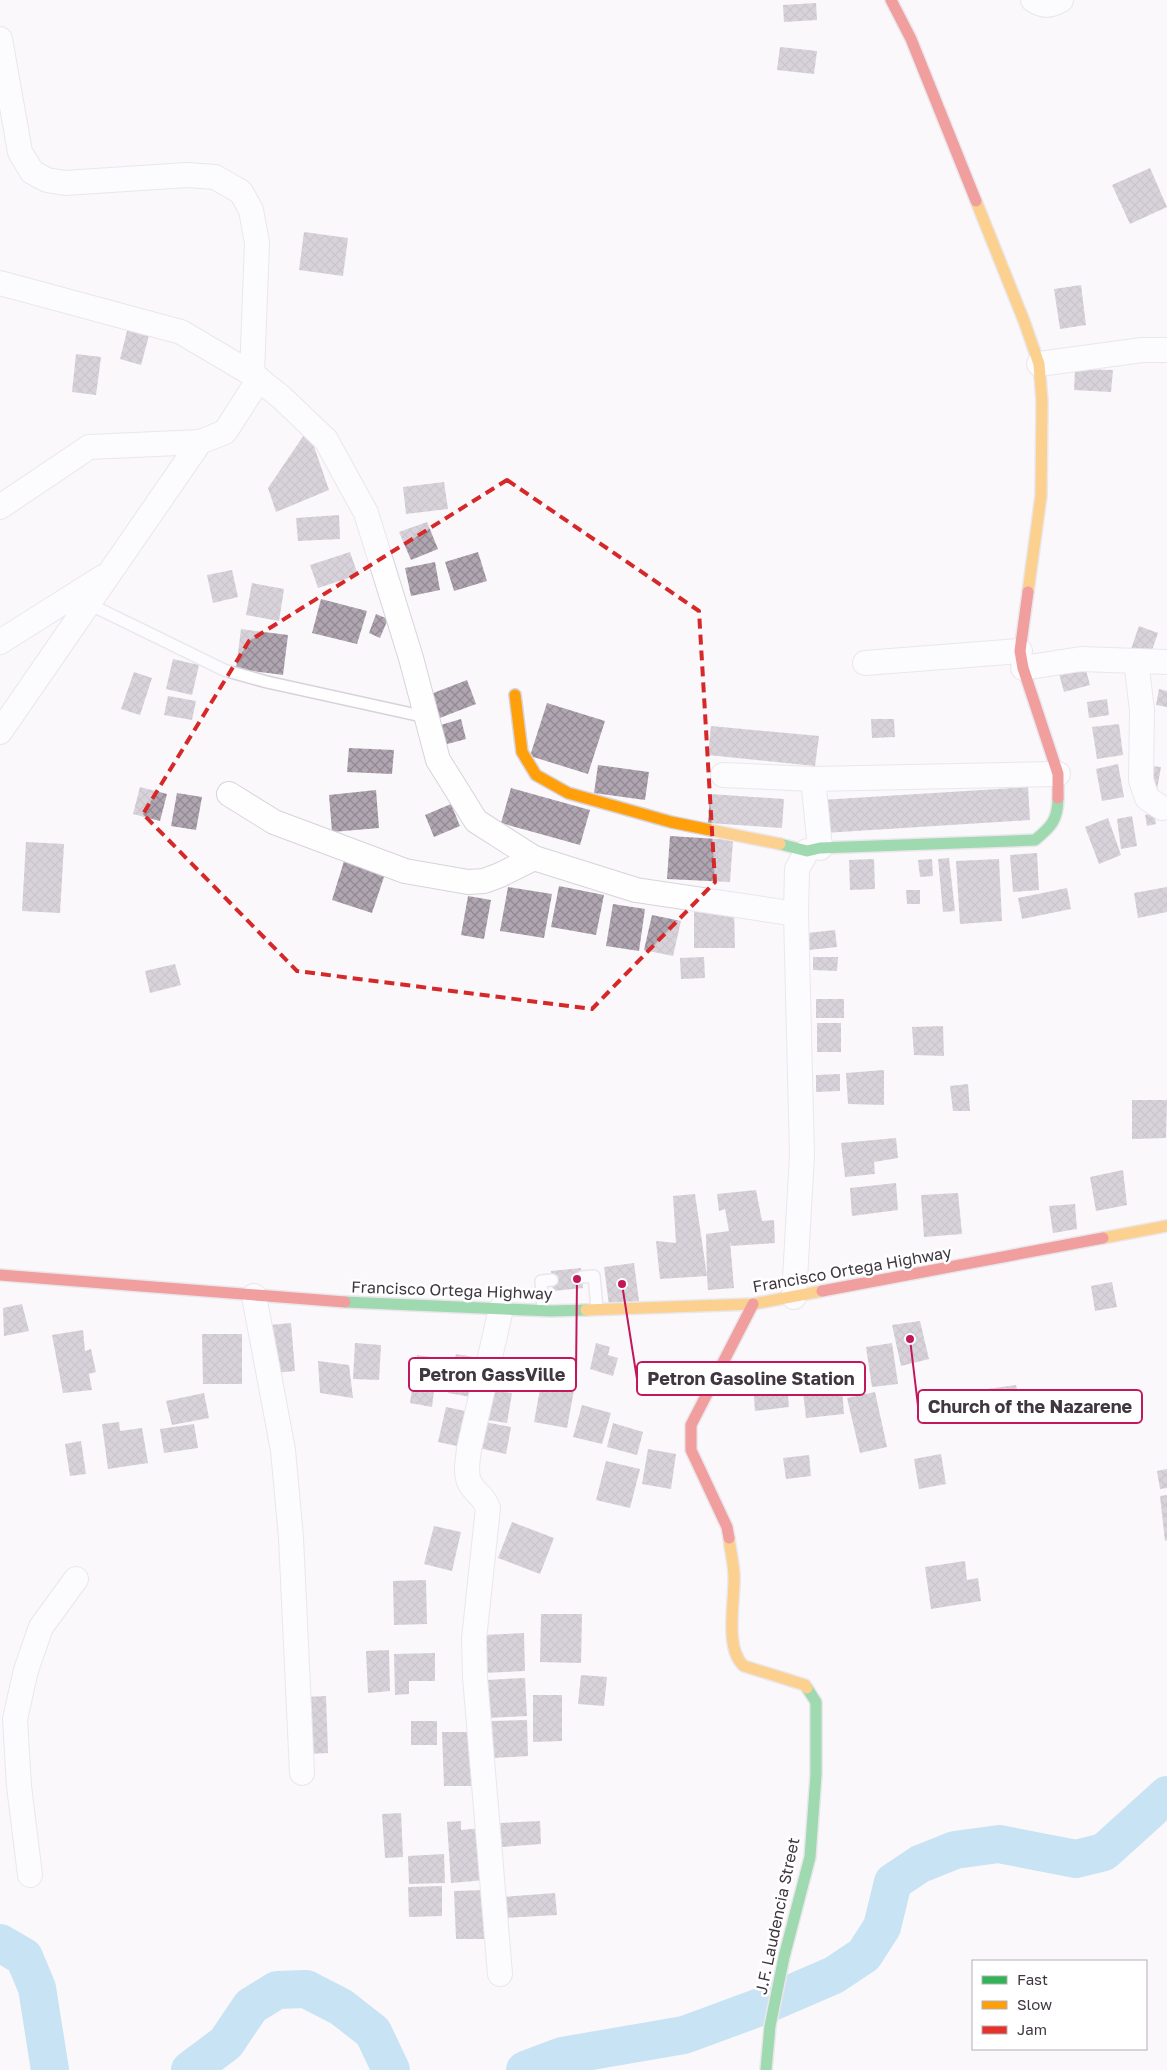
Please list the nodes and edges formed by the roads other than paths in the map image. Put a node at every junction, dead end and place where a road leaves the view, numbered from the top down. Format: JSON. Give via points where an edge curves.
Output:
{"nodes":[{"id":1,"x":891,"y":0,"type":"edge"},
{"id":2,"x":1033,"y":0,"type":"edge"},
{"id":3,"x":1061,"y":0,"type":"edge"},
{"id":4,"x":0,"y":38,"type":"edge"},
{"id":5,"x":0,"y":283,"type":"edge"},
{"id":6,"x":1167,"y":350,"type":"edge"},
{"id":7,"x":1039,"y":364,"type":"junction"},
{"id":8,"x":255,"y":377,"type":"junction"},
{"id":9,"x":200,"y":442,"type":"junction"},
{"id":10,"x":0,"y":507,"type":"edge"},
{"id":11,"x":111,"y":572,"type":"junction"},
{"id":12,"x":89,"y":604,"type":"junction"},
{"id":13,"x":0,"y":642,"type":"edge"},
{"id":14,"x":1022,"y":660,"type":"junction"},
{"id":15,"x":1136,"y":661,"type":"junction"},
{"id":16,"x":865,"y":662,"type":"dead end"},
{"id":17,"x":1167,"y":662,"type":"edge"},
{"id":18,"x":515,"y":695,"type":"dead end"},
{"id":19,"x":426,"y":716,"type":"junction"},
{"id":20,"x":0,"y":732,"type":"edge"},
{"id":21,"x":1058,"y":774,"type":"junction"},
{"id":22,"x":723,"y":775,"type":"dead end"},
{"id":23,"x":813,"y":779,"type":"junction"},
{"id":24,"x":229,"y":794,"type":"dead end"},
{"id":25,"x":1162,"y":808,"type":"dead end"},
{"id":26,"x":813,"y":849,"type":"junction"},
{"id":27,"x":534,"y":858,"type":"junction"},
{"id":28,"x":796,"y":914,"type":"junction"},
{"id":29,"x":1167,"y":1226,"type":"edge"},
{"id":30,"x":0,"y":1275,"type":"edge"},
{"id":31,"x":582,"y":1277,"type":"dead end"},
{"id":32,"x":552,"y":1280,"type":"dead end"},
{"id":33,"x":254,"y":1296,"type":"junction"},
{"id":34,"x":794,"y":1297,"type":"junction"},
{"id":35,"x":753,"y":1304,"type":"junction"},
{"id":36,"x":501,"y":1309,"type":"junction"},
{"id":37,"x":597,"y":1309,"type":"junction"},
{"id":38,"x":543,"y":1311,"type":"junction"},
{"id":39,"x":76,"y":1579,"type":"dead end"},
{"id":40,"x":7,"y":1718,"type":"edge"},
{"id":41,"x":302,"y":1773,"type":"dead end"},
{"id":42,"x":30,"y":1875,"type":"dead end"},
{"id":43,"x":500,"y":1974,"type":"dead end"},
{"id":44,"x":766,"y":2070,"type":"edge"}],
"edges":[{"from":1,"to":7,"type":"street","via":[[911,39]]},
{"from":2,"to":3,"type":"street","via":[[1046,6]]},
{"from":4,"to":8,"type":"street","via":[[20,152],[32,172],[47,180],[65,183],[187,175],[215,177],[241,192],[251,210],[257,243]]},
{"from":5,"to":8,"type":"street","via":[[181,332]]},
{"from":6,"to":7,"type":"street","via":[[1142,350]]},
{"from":7,"to":14,"type":"street","via":[[1041,496]]},
{"from":8,"to":9,"type":"street","via":[[225,432]]},
{"from":8,"to":19,"type":"street","via":[[282,397],[326,440],[366,513]]},
{"from":9,"to":10,"type":"street","via":[[89,447]]},
{"from":9,"to":11,"type":"street"},
{"from":11,"to":12,"type":"street"},
{"from":11,"to":13,"type":"street"},
{"from":12,"to":19,"type":"lane","via":[[224,670]]},
{"from":12,"to":20,"type":"street"},
{"from":14,"to":15,"type":"street"},
{"from":14,"to":16,"type":"street"},
{"from":14,"to":21,"type":"street"},
{"from":15,"to":17,"type":"street"},
{"from":15,"to":25,"type":"street","via":[[1142,718],[1141,780],[1147,798]]},
{"from":18,"to":26,"type":"street","via":[[522,752],[536,774],[568,793],[671,822]]},
{"from":19,"to":27,"type":"street","via":[[438,760],[476,821]]},
{"from":21,"to":23,"type":"street"},
{"from":21,"to":26,"type":"street","via":[[1058,809],[1051,827],[1035,840]]},
{"from":22,"to":23,"type":"street"},
{"from":23,"to":26,"type":"street"},
{"from":24,"to":27,"type":"street","via":[[274,822],[405,870],[468,882],[484,881]]},
{"from":26,"to":28,"type":"street","via":[[797,869]]},
{"from":27,"to":28,"type":"street","via":[[636,890]]},
{"from":28,"to":34,"type":"street","via":[[802,1155]]},
{"from":29,"to":34,"type":"street","name":"Francisco Ortega Highway"},
{"from":30,"to":33,"type":"street","name":"Francisco Ortega Highway"},
{"from":31,"to":37,"type":"lane","via":[[594,1276]]},
{"from":32,"to":38,"type":"lane","via":[[541,1281]]},
{"from":33,"to":36,"type":"street","name":"Francisco Ortega Highway"},
{"from":33,"to":41,"type":"street","via":[[282,1450],[291,1538]]},
{"from":34,"to":35,"type":"street","name":"Francisco Ortega Highway"},
{"from":35,"to":37,"type":"street","name":"Francisco Ortega Highway"},
{"from":35,"to":44,"type":"street","name":"J.F. Laudencia Street","via":[[691,1425],[690,1439],[696,1462],[727,1527],[734,1575],[732,1640],[738,1660],[744,1666],[805,1685],[816,1702],[816,1776],[810,1857],[784,1957],[770,2026]]},
{"from":36,"to":38,"type":"street","name":"Francisco Ortega Highway"},
{"from":36,"to":43,"type":"street","via":[[467,1468],[471,1485],[484,1498],[488,1508],[474,1638],[475,1677]]},
{"from":37,"to":38,"type":"street","name":"Francisco Ortega Highway"},
{"from":39,"to":40,"type":"street","via":[[41,1627]]},
{"from":40,"to":42,"type":"street"}]}
